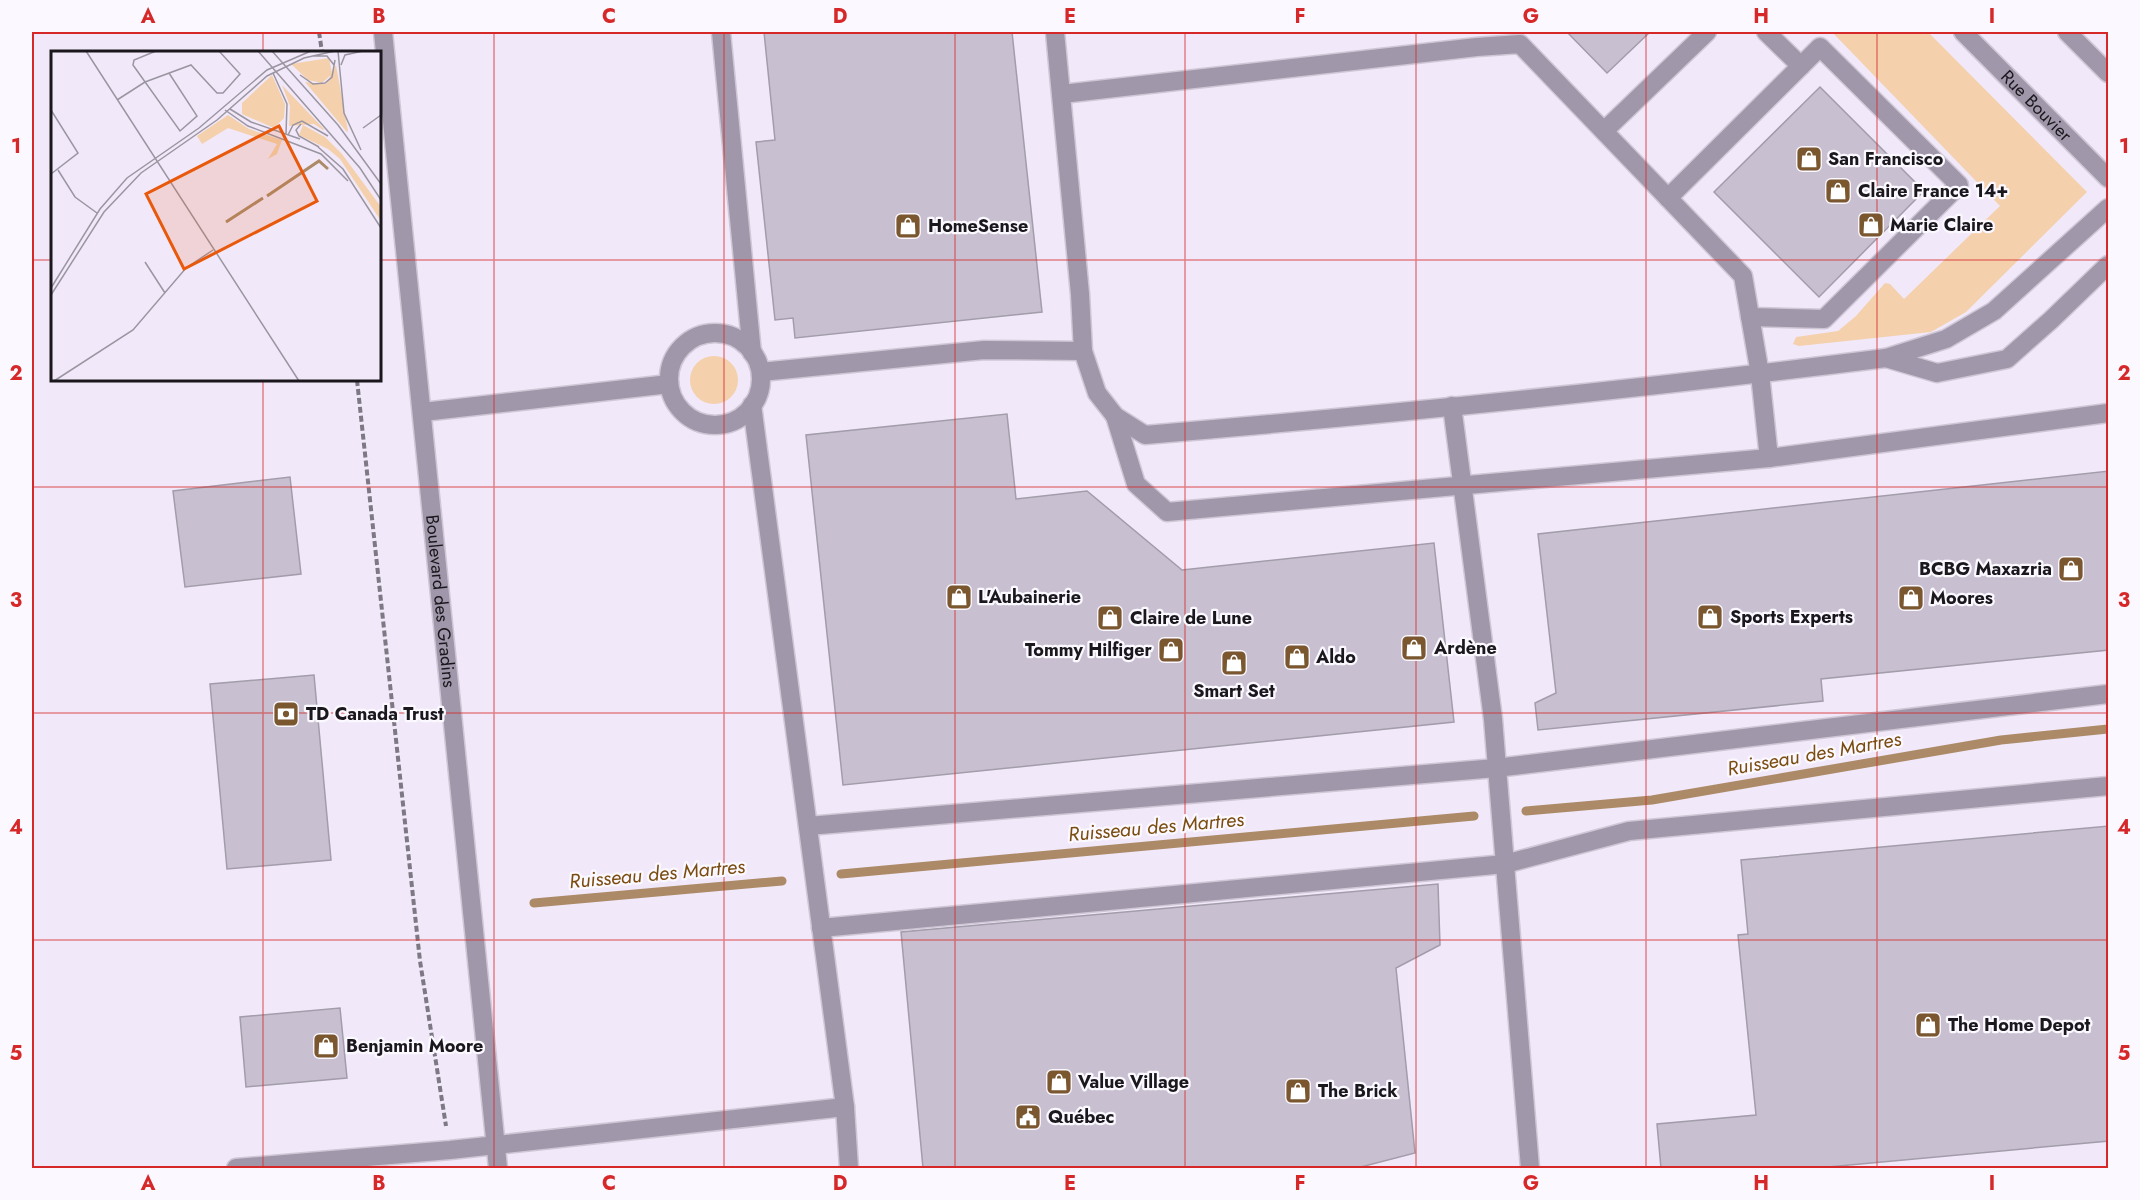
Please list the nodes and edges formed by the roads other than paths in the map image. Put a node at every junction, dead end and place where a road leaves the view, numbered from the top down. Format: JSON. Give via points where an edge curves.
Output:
{"nodes":[{"id":1,"x":383,"y":32,"type":"edge"},
{"id":2,"x":721,"y":32,"type":"edge"},
{"id":3,"x":1055,"y":32,"type":"edge"},
{"id":4,"x":1493,"y":32,"type":"edge"},
{"id":5,"x":1707,"y":32,"type":"edge"},
{"id":6,"x":1766,"y":32,"type":"edge"},
{"id":7,"x":1963,"y":32,"type":"edge"},
{"id":8,"x":2067,"y":32,"type":"edge"},
{"id":9,"x":1477,"y":47,"type":"junction"},
{"id":10,"x":1801,"y":66,"type":"junction"},
{"id":11,"x":2109,"y":73,"type":"edge"},
{"id":12,"x":1062,"y":94,"type":"junction"},
{"id":13,"x":1604,"y":131,"type":"junction"},
{"id":14,"x":2109,"y":178,"type":"edge"},
{"id":15,"x":1668,"y":198,"type":"junction"},
{"id":16,"x":2109,"y":208,"type":"edge"},
{"id":17,"x":2109,"y":265,"type":"edge"},
{"id":18,"x":1750,"y":317,"type":"junction"},
{"id":19,"x":1083,"y":351,"type":"junction"},
{"id":20,"x":752,"y":353,"type":"junction"},
{"id":21,"x":1886,"y":358,"type":"junction"},
{"id":22,"x":761,"y":372,"type":"junction"},
{"id":23,"x":1760,"y":374,"type":"junction"},
{"id":24,"x":669,"y":384,"type":"junction"},
{"id":25,"x":752,"y":405,"type":"junction"},
{"id":26,"x":1452,"y":406,"type":"junction"},
{"id":27,"x":423,"y":412,"type":"junction"},
{"id":28,"x":2109,"y":413,"type":"edge"},
{"id":29,"x":1115,"y":416,"type":"junction"},
{"id":30,"x":1769,"y":458,"type":"junction"},
{"id":31,"x":1463,"y":485,"type":"junction"},
{"id":32,"x":2109,"y":694,"type":"edge"},
{"id":33,"x":1496,"y":768,"type":"junction"},
{"id":34,"x":2109,"y":786,"type":"edge"},
{"id":35,"x":808,"y":826,"type":"junction"},
{"id":36,"x":1505,"y":864,"type":"junction"},
{"id":37,"x":821,"y":928,"type":"junction"},
{"id":38,"x":845,"y":1107,"type":"junction"},
{"id":39,"x":496,"y":1145,"type":"junction"},
{"id":40,"x":236,"y":1168,"type":"edge"},
{"id":41,"x":498,"y":1168,"type":"edge"},
{"id":42,"x":849,"y":1168,"type":"edge"},
{"id":43,"x":1530,"y":1168,"type":"edge"}],
"edges":[{"from":1,"to":27,"type":"street","name":"Boulevard des Gradins"},
{"from":2,"to":20,"type":"street"},
{"from":3,"to":12,"type":"street"},
{"from":4,"to":9,"type":"street"},
{"from":5,"to":13,"type":"street"},
{"from":6,"to":10,"type":"street"},
{"from":7,"to":14,"type":"street","name":"Rue Bouvier"},
{"from":8,"to":11,"type":"street"},
{"from":9,"to":12,"type":"street"},
{"from":9,"to":13,"type":"street","via":[[1520,44]]},
{"from":10,"to":15,"type":"street"},
{"from":10,"to":18,"type":"street","via":[[1820,47],[1959,185],[1824,319]]},
{"from":12,"to":19,"type":"street"},
{"from":13,"to":15,"type":"street"},
{"from":15,"to":18,"type":"street","via":[[1743,276]]},
{"from":16,"to":21,"type":"street","via":[[1994,311],[1946,339]]},
{"from":17,"to":21,"type":"street","via":[[2007,359],[1937,373]]},
{"from":18,"to":23,"type":"street"},
{"from":19,"to":22,"type":"street","via":[[984,350]]},
{"from":19,"to":29,"type":"street","via":[[1097,393]]},
{"from":20,"to":22,"type":"street"},
{"from":20,"to":24,"type":"street","via":[[734,338],[719,333],[703,334],[688,341],[677,353],[671,362]]},
{"from":21,"to":23,"type":"street"},
{"from":22,"to":25,"type":"street","via":[[761,387]]},
{"from":23,"to":26,"type":"street"},
{"from":23,"to":30,"type":"street"},
{"from":24,"to":25,"type":"street","via":[[679,408],[691,418],[711,425],[727,424]]},
{"from":24,"to":27,"type":"street"},
{"from":25,"to":35,"type":"street"},
{"from":26,"to":29,"type":"street","via":[[1145,435]]},
{"from":26,"to":31,"type":"street"},
{"from":27,"to":39,"type":"street","name":"Boulevard des Gradins"},
{"from":28,"to":30,"type":"street"},
{"from":29,"to":31,"type":"street","via":[[1136,484],[1167,512]]},
{"from":30,"to":31,"type":"street"},
{"from":31,"to":33,"type":"street"},
{"from":32,"to":33,"type":"street"},
{"from":33,"to":35,"type":"street"},
{"from":33,"to":36,"type":"street"},
{"from":34,"to":36,"type":"street","via":[[1629,831]]},
{"from":35,"to":37,"type":"street"},
{"from":36,"to":37,"type":"street"},
{"from":36,"to":43,"type":"street"},
{"from":37,"to":38,"type":"street"},
{"from":38,"to":39,"type":"street"},
{"from":38,"to":42,"type":"street"},
{"from":39,"to":40,"type":"street"},
{"from":39,"to":41,"type":"street","name":"Boulevard des Gradins"}]}
